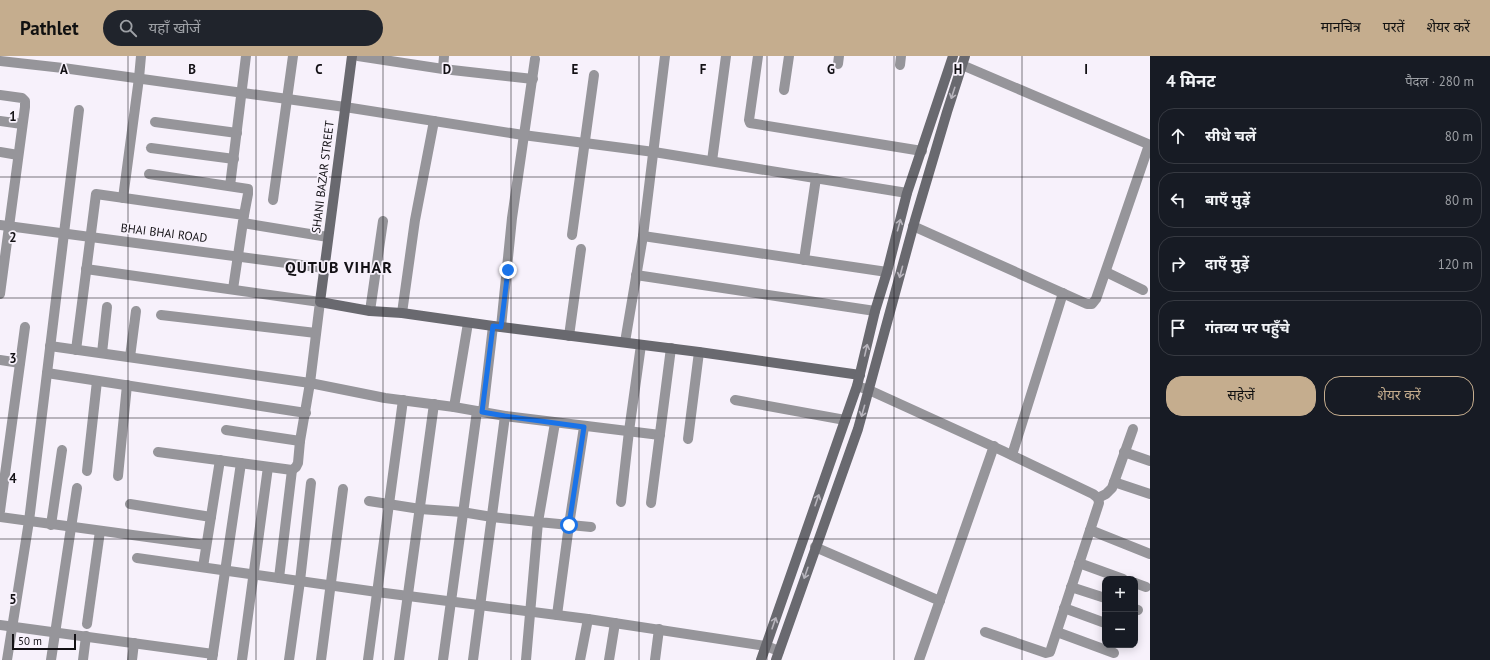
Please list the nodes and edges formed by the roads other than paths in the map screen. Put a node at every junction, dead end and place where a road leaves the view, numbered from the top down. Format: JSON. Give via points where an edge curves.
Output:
{"nodes":[{"id":1,"x":141,"y":56,"type":"edge"},
{"id":2,"x":246,"y":56,"type":"edge"},
{"id":3,"x":293,"y":56,"type":"edge"},
{"id":4,"x":352,"y":56,"type":"edge"},
{"id":5,"x":358,"y":56,"type":"edge"},
{"id":6,"x":444,"y":56,"type":"edge"},
{"id":7,"x":665,"y":56,"type":"edge"},
{"id":8,"x":726,"y":56,"type":"edge"},
{"id":9,"x":758,"y":56,"type":"edge"},
{"id":10,"x":789,"y":56,"type":"edge"},
{"id":11,"x":953,"y":56,"type":"edge"},
{"id":12,"x":535,"y":59,"type":"dead end"},
{"id":13,"x":963,"y":60,"type":"edge"},
{"id":14,"x":0,"y":61,"type":"edge"},
{"id":15,"x":443,"y":69,"type":"junction"},
{"id":16,"x":594,"y":75,"type":"dead end"},
{"id":17,"x":139,"y":78,"type":"junction"},
{"id":18,"x":533,"y":79,"type":"junction"},
{"id":19,"x":784,"y":90,"type":"dead end"},
{"id":20,"x":241,"y":93,"type":"junction"},
{"id":21,"x":0,"y":95,"type":"edge"},
{"id":22,"x":287,"y":99,"type":"junction"},
{"id":23,"x":345,"y":107,"type":"junction"},
{"id":24,"x":79,"y":110,"type":"dead end"},
{"id":25,"x":0,"y":121,"type":"edge"},
{"id":26,"x":155,"y":122,"type":"dead end"},
{"id":27,"x":434,"y":122,"type":"junction"},
{"id":28,"x":22,"y":124,"type":"junction"},
{"id":29,"x":237,"y":133,"type":"junction"},
{"id":30,"x":523,"y":135,"type":"junction"},
{"id":31,"x":585,"y":143,"type":"junction"},
{"id":32,"x":1150,"y":145,"type":"edge"},
{"id":33,"x":151,"y":148,"type":"dead end"},
{"id":34,"x":922,"y":151,"type":"junction"},
{"id":35,"x":0,"y":152,"type":"edge"},
{"id":36,"x":654,"y":152,"type":"junction"},
{"id":37,"x":18,"y":155,"type":"junction"},
{"id":38,"x":234,"y":159,"type":"junction"},
{"id":39,"x":712,"y":161,"type":"junction"},
{"id":40,"x":149,"y":174,"type":"dead end"},
{"id":41,"x":816,"y":178,"type":"junction"},
{"id":42,"x":230,"y":186,"type":"junction"},
{"id":43,"x":907,"y":193,"type":"junction"},
{"id":44,"x":123,"y":198,"type":"junction"},
{"id":45,"x":273,"y":200,"type":"dead end"},
{"id":46,"x":243,"y":219,"type":"junction"},
{"id":47,"x":383,"y":221,"type":"dead end"},
{"id":48,"x":5,"y":225,"type":"edge"},
{"id":49,"x":913,"y":226,"type":"junction"},
{"id":50,"x":64,"y":233,"type":"junction"},
{"id":51,"x":572,"y":235,"type":"dead end"},
{"id":52,"x":643,"y":236,"type":"junction"},
{"id":53,"x":91,"y":237,"type":"junction"},
{"id":54,"x":328,"y":238,"type":"junction"},
{"id":55,"x":581,"y":249,"type":"dead end"},
{"id":56,"x":238,"y":256,"type":"junction"},
{"id":57,"x":804,"y":260,"type":"junction"},
{"id":58,"x":324,"y":268,"type":"junction"},
{"id":59,"x":86,"y":269,"type":"junction"},
{"id":60,"x":887,"y":272,"type":"junction"},
{"id":61,"x":1106,"y":272,"type":"junction"},
{"id":62,"x":636,"y":275,"type":"junction"},
{"id":63,"x":233,"y":289,"type":"junction"},
{"id":64,"x":1143,"y":290,"type":"dead end"},
{"id":65,"x":0,"y":294,"type":"edge"},
{"id":66,"x":1063,"y":294,"type":"junction"},
{"id":67,"x":320,"y":302,"type":"junction"},
{"id":68,"x":107,"y":307,"type":"dead end"},
{"id":69,"x":136,"y":311,"type":"dead end"},
{"id":70,"x":370,"y":311,"type":"junction"},
{"id":71,"x":875,"y":311,"type":"junction"},
{"id":72,"x":402,"y":314,"type":"junction"},
{"id":73,"x":161,"y":315,"type":"dead end"},
{"id":74,"x":468,"y":322,"type":"junction"},
{"id":75,"x":25,"y":327,"type":"dead end"},
{"id":76,"x":497,"y":327,"type":"junction"},
{"id":77,"x":316,"y":334,"type":"junction"},
{"id":78,"x":569,"y":336,"type":"junction"},
{"id":79,"x":625,"y":342,"type":"junction"},
{"id":80,"x":641,"y":345,"type":"junction"},
{"id":81,"x":50,"y":346,"type":"junction"},
{"id":82,"x":671,"y":348,"type":"junction"},
{"id":83,"x":76,"y":350,"type":"junction"},
{"id":84,"x":699,"y":352,"type":"junction"},
{"id":85,"x":102,"y":354,"type":"junction"},
{"id":86,"x":130,"y":357,"type":"junction"},
{"id":87,"x":0,"y":360,"type":"edge"},
{"id":88,"x":20,"y":363,"type":"junction"},
{"id":89,"x":47,"y":373,"type":"junction"},
{"id":90,"x":860,"y":375,"type":"junction"},
{"id":91,"x":98,"y":381,"type":"junction"},
{"id":92,"x":310,"y":383,"type":"junction"},
{"id":93,"x":127,"y":385,"type":"junction"},
{"id":94,"x":857,"y":386,"type":"junction"},
{"id":95,"x":869,"y":390,"type":"junction"},
{"id":96,"x":403,"y":400,"type":"junction"},
{"id":97,"x":735,"y":400,"type":"dead end"},
{"id":98,"x":434,"y":404,"type":"junction"},
{"id":99,"x":454,"y":407,"type":"junction"},
{"id":100,"x":480,"y":411,"type":"junction"},
{"id":101,"x":306,"y":413,"type":"junction"},
{"id":102,"x":505,"y":416,"type":"junction"},
{"id":103,"x":845,"y":420,"type":"junction"},
{"id":104,"x":555,"y":423,"type":"junction"},
{"id":105,"x":584,"y":427,"type":"junction"},
{"id":106,"x":1133,"y":429,"type":"dead end"},
{"id":107,"x":226,"y":430,"type":"dead end"},
{"id":108,"x":629,"y":431,"type":"junction"},
{"id":109,"x":660,"y":435,"type":"junction"},
{"id":110,"x":688,"y":439,"type":"dead end"},
{"id":111,"x":300,"y":441,"type":"junction"},
{"id":112,"x":994,"y":446,"type":"junction"},
{"id":113,"x":62,"y":450,"type":"dead end"},
{"id":114,"x":158,"y":452,"type":"dead end"},
{"id":115,"x":1124,"y":452,"type":"junction"},
{"id":116,"x":1012,"y":455,"type":"junction"},
{"id":117,"x":220,"y":460,"type":"junction"},
{"id":118,"x":1150,"y":460,"type":"edge"},
{"id":119,"x":241,"y":463,"type":"junction"},
{"id":120,"x":268,"y":467,"type":"junction"},
{"id":121,"x":292,"y":470,"type":"junction"},
{"id":122,"x":87,"y":471,"type":"dead end"},
{"id":123,"x":118,"y":476,"type":"dead end"},
{"id":124,"x":311,"y":482,"type":"dead end"},
{"id":125,"x":1114,"y":482,"type":"junction"},
{"id":126,"x":77,"y":488,"type":"dead end"},
{"id":127,"x":343,"y":489,"type":"dead end"},
{"id":128,"x":1150,"y":494,"type":"edge"},
{"id":129,"x":1098,"y":498,"type":"junction"},
{"id":130,"x":370,"y":501,"type":"dead end"},
{"id":131,"x":622,"y":502,"type":"dead end"},
{"id":132,"x":651,"y":503,"type":"dead end"},
{"id":133,"x":130,"y":504,"type":"dead end"},
{"id":134,"x":390,"y":504,"type":"junction"},
{"id":135,"x":420,"y":509,"type":"junction"},
{"id":136,"x":0,"y":511,"type":"edge"},
{"id":137,"x":462,"y":512,"type":"junction"},
{"id":138,"x":0,"y":517,"type":"edge"},
{"id":139,"x":211,"y":517,"type":"junction"},
{"id":140,"x":492,"y":517,"type":"junction"},
{"id":141,"x":29,"y":521,"type":"junction"},
{"id":142,"x":538,"y":522,"type":"junction"},
{"id":143,"x":51,"y":525,"type":"junction"},
{"id":144,"x":569,"y":525,"type":"junction"},
{"id":145,"x":70,"y":527,"type":"junction"},
{"id":146,"x":591,"y":527,"type":"dead end"},
{"id":147,"x":1090,"y":530,"type":"junction"},
{"id":148,"x":100,"y":531,"type":"junction"},
{"id":149,"x":206,"y":545,"type":"junction"},
{"id":150,"x":815,"y":548,"type":"junction"},
{"id":151,"x":1150,"y":554,"type":"edge"},
{"id":152,"x":137,"y":558,"type":"dead end"},
{"id":153,"x":1079,"y":563,"type":"junction"},
{"id":154,"x":203,"y":567,"type":"junction"},
{"id":155,"x":225,"y":571,"type":"junction"},
{"id":156,"x":254,"y":575,"type":"junction"},
{"id":157,"x":1115,"y":576,"type":"edge"},
{"id":158,"x":279,"y":578,"type":"junction"},
{"id":159,"x":300,"y":581,"type":"junction"},
{"id":160,"x":1138,"y":584,"type":"edge"},
{"id":161,"x":331,"y":585,"type":"junction"},
{"id":162,"x":1071,"y":587,"type":"junction"},
{"id":163,"x":1146,"y":587,"type":"dead end"},
{"id":164,"x":377,"y":592,"type":"junction"},
{"id":165,"x":408,"y":596,"type":"junction"},
{"id":166,"x":1102,"y":597,"type":"edge"},
{"id":167,"x":940,"y":601,"type":"junction"},
{"id":168,"x":451,"y":602,"type":"junction"},
{"id":169,"x":481,"y":605,"type":"junction"},
{"id":170,"x":1064,"y":608,"type":"junction"},
{"id":171,"x":531,"y":612,"type":"junction"},
{"id":172,"x":557,"y":615,"type":"junction"},
{"id":173,"x":588,"y":619,"type":"junction"},
{"id":174,"x":1102,"y":622,"type":"edge"},
{"id":175,"x":615,"y":623,"type":"junction"},
{"id":176,"x":0,"y":624,"type":"edge"},
{"id":177,"x":87,"y":624,"type":"dead end"},
{"id":178,"x":11,"y":626,"type":"junction"},
{"id":179,"x":659,"y":629,"type":"junction"},
{"id":180,"x":55,"y":632,"type":"junction"},
{"id":181,"x":984,"y":632,"type":"dead end"},
{"id":182,"x":1056,"y":632,"type":"junction"},
{"id":183,"x":86,"y":636,"type":"junction"},
{"id":184,"x":134,"y":643,"type":"junction"},
{"id":185,"x":766,"y":646,"type":"junction"},
{"id":186,"x":1114,"y":653,"type":"dead end"},
{"id":187,"x":777,"y":655,"type":"edge"},
{"id":188,"x":212,"y":657,"type":"edge"},
{"id":189,"x":7,"y":660,"type":"edge"},
{"id":190,"x":51,"y":660,"type":"edge"},
{"id":191,"x":83,"y":660,"type":"edge"},
{"id":192,"x":132,"y":660,"type":"edge"},
{"id":193,"x":242,"y":660,"type":"edge"},
{"id":194,"x":289,"y":660,"type":"edge"},
{"id":195,"x":321,"y":660,"type":"edge"},
{"id":196,"x":368,"y":660,"type":"edge"},
{"id":197,"x":399,"y":660,"type":"edge"},
{"id":198,"x":443,"y":660,"type":"edge"},
{"id":199,"x":473,"y":660,"type":"edge"},
{"id":200,"x":526,"y":660,"type":"edge"},
{"id":201,"x":580,"y":660,"type":"edge"},
{"id":202,"x":609,"y":660,"type":"edge"},
{"id":203,"x":655,"y":660,"type":"edge"},
{"id":204,"x":761,"y":660,"type":"edge"},
{"id":205,"x":919,"y":660,"type":"edge"}],
"edges":[{"from":1,"to":17,"type":"street"},
{"from":2,"to":20,"type":"street"},
{"from":3,"to":22,"type":"street"},
{"from":4,"to":23,"type":"street","name":"SHANI BAZAR STREET"},
{"from":5,"to":15,"type":"street"},
{"from":6,"to":15,"type":"street"},
{"from":7,"to":36,"type":"street"},
{"from":8,"to":39,"type":"street"},
{"from":9,"to":34,"type":"street","via":[[750,123]]},
{"from":10,"to":19,"type":"street"},
{"from":11,"to":34,"type":"street"},
{"from":12,"to":18,"type":"street"},
{"from":13,"to":32,"type":"street"},
{"from":13,"to":49,"type":"street","one_way":true},
{"from":14,"to":17,"type":"street"},
{"from":15,"to":18,"type":"street"},
{"from":16,"to":31,"type":"street"},
{"from":17,"to":20,"type":"street"},
{"from":17,"to":44,"type":"street"},
{"from":18,"to":30,"type":"street"},
{"from":20,"to":22,"type":"street"},
{"from":20,"to":29,"type":"street"},
{"from":21,"to":28,"type":"street","via":[[22,98],[25,101]]},
{"from":22,"to":23,"type":"street"},
{"from":22,"to":45,"type":"street"},
{"from":23,"to":27,"type":"street"},
{"from":23,"to":54,"type":"street","name":"SHANI BAZAR STREET"},
{"from":24,"to":50,"type":"street"},
{"from":25,"to":28,"type":"street"},
{"from":26,"to":29,"type":"street"},
{"from":27,"to":30,"type":"street"},
{"from":27,"to":72,"type":"street","via":[[415,220]]},
{"from":28,"to":37,"type":"street"},
{"from":29,"to":38,"type":"street"},
{"from":30,"to":31,"type":"street"},
{"from":30,"to":76,"type":"street"},
{"from":31,"to":36,"type":"street"},
{"from":31,"to":51,"type":"street"},
{"from":32,"to":61,"type":"street"},
{"from":33,"to":38,"type":"street"},
{"from":34,"to":43,"type":"street"},
{"from":35,"to":37,"type":"street"},
{"from":36,"to":39,"type":"street"},
{"from":36,"to":52,"type":"street"},
{"from":37,"to":48,"type":"street"},
{"from":38,"to":42,"type":"street"},
{"from":39,"to":41,"type":"street"},
{"from":40,"to":42,"type":"street"},
{"from":41,"to":43,"type":"street"},
{"from":41,"to":57,"type":"street"},
{"from":42,"to":46,"type":"street","via":[[249,191]]},
{"from":60,"to":43,"type":"street","one_way":true},
{"from":44,"to":46,"type":"street"},
{"from":44,"to":53,"type":"street","via":[[96,194]]},
{"from":46,"to":54,"type":"street"},
{"from":46,"to":56,"type":"street"},
{"from":47,"to":70,"type":"street"},
{"from":48,"to":50,"type":"street","name":"BHAI BHAI ROAD"},
{"from":48,"to":65,"type":"street"},
{"from":49,"to":66,"type":"street"},
{"from":49,"to":95,"type":"street","one_way":true},
{"from":50,"to":53,"type":"street","name":"BHAI BHAI ROAD"},
{"from":50,"to":81,"type":"street"},
{"from":52,"to":57,"type":"street"},
{"from":52,"to":62,"type":"street"},
{"from":53,"to":56,"type":"street","name":"BHAI BHAI ROAD"},
{"from":53,"to":59,"type":"street"},
{"from":54,"to":58,"type":"street","name":"SHANI BAZAR STREET"},
{"from":55,"to":78,"type":"street"},
{"from":56,"to":58,"type":"street","name":"BHAI BHAI ROAD"},
{"from":56,"to":63,"type":"street"},
{"from":57,"to":60,"type":"street"},
{"from":58,"to":67,"type":"street","name":"SHANI BAZAR STREET"},
{"from":59,"to":63,"type":"street"},
{"from":59,"to":83,"type":"street"},
{"from":60,"to":71,"type":"street"},
{"from":61,"to":64,"type":"street"},
{"from":61,"to":66,"type":"street","via":[[1092,304]]},
{"from":62,"to":71,"type":"street"},
{"from":62,"to":79,"type":"street"},
{"from":63,"to":67,"type":"street"},
{"from":66,"to":116,"type":"street"},
{"from":67,"to":70,"type":"street"},
{"from":67,"to":77,"type":"street"},
{"from":68,"to":85,"type":"street"},
{"from":69,"to":86,"type":"street"},
{"from":70,"to":72,"type":"street"},
{"from":90,"to":71,"type":"street","one_way":true},
{"from":72,"to":74,"type":"street"},
{"from":73,"to":77,"type":"street"},
{"from":74,"to":76,"type":"street"},
{"from":74,"to":99,"type":"street"},
{"from":75,"to":88,"type":"street"},
{"from":76,"to":78,"type":"street"},
{"from":76,"to":100,"type":"street"},
{"from":77,"to":92,"type":"street"},
{"from":78,"to":79,"type":"street"},
{"from":79,"to":80,"type":"street"},
{"from":80,"to":82,"type":"street"},
{"from":80,"to":108,"type":"street"},
{"from":81,"to":83,"type":"street"},
{"from":81,"to":89,"type":"street"},
{"from":82,"to":84,"type":"street"},
{"from":82,"to":109,"type":"street"},
{"from":83,"to":85,"type":"street"},
{"from":84,"to":90,"type":"street"},
{"from":84,"to":110,"type":"street"},
{"from":85,"to":86,"type":"street"},
{"from":86,"to":92,"type":"street"},
{"from":87,"to":88,"type":"street"},
{"from":88,"to":136,"type":"street"},
{"from":89,"to":91,"type":"street"},
{"from":89,"to":141,"type":"street"},
{"from":90,"to":94,"type":"street"},
{"from":91,"to":93,"type":"street"},
{"from":91,"to":122,"type":"street"},
{"from":92,"to":96,"type":"street"},
{"from":92,"to":101,"type":"street"},
{"from":93,"to":101,"type":"street"},
{"from":93,"to":123,"type":"street"},
{"from":94,"to":95,"type":"street"},
{"from":94,"to":103,"type":"street"},
{"from":95,"to":112,"type":"street"},
{"from":95,"to":150,"type":"street","one_way":true,"via":[[858,429]]},
{"from":96,"to":98,"type":"street"},
{"from":96,"to":134,"type":"street"},
{"from":97,"to":103,"type":"street"},
{"from":98,"to":99,"type":"street"},
{"from":98,"to":135,"type":"street"},
{"from":99,"to":100,"type":"street"},
{"from":100,"to":102,"type":"street"},
{"from":100,"to":137,"type":"street"},
{"from":101,"to":111,"type":"street"},
{"from":102,"to":104,"type":"street"},
{"from":102,"to":140,"type":"street"},
{"from":185,"to":103,"type":"street","one_way":true},
{"from":104,"to":105,"type":"street"},
{"from":104,"to":142,"type":"street"},
{"from":105,"to":108,"type":"street"},
{"from":105,"to":144,"type":"street"},
{"from":106,"to":115,"type":"street"},
{"from":107,"to":111,"type":"street"},
{"from":108,"to":109,"type":"street"},
{"from":108,"to":131,"type":"street"},
{"from":109,"to":132,"type":"street"},
{"from":111,"to":121,"type":"street","via":[[298,465]]},
{"from":112,"to":116,"type":"street"},
{"from":112,"to":167,"type":"street"},
{"from":113,"to":143,"type":"street"},
{"from":114,"to":117,"type":"street"},
{"from":115,"to":118,"type":"street"},
{"from":115,"to":125,"type":"street"},
{"from":116,"to":129,"type":"street"},
{"from":117,"to":119,"type":"street"},
{"from":117,"to":139,"type":"street"},
{"from":119,"to":120,"type":"street"},
{"from":119,"to":155,"type":"street"},
{"from":120,"to":121,"type":"street"},
{"from":120,"to":156,"type":"street"},
{"from":121,"to":158,"type":"street"},
{"from":124,"to":159,"type":"street"},
{"from":125,"to":128,"type":"street"},
{"from":125,"to":129,"type":"street","via":[[1106,494]]},
{"from":126,"to":145,"type":"street"},
{"from":127,"to":161,"type":"street"},
{"from":129,"to":147,"type":"street","via":[[1099,503]]},
{"from":130,"to":134,"type":"street"},
{"from":133,"to":139,"type":"street"},
{"from":134,"to":135,"type":"street"},
{"from":134,"to":164,"type":"street"},
{"from":135,"to":137,"type":"street"},
{"from":135,"to":165,"type":"street"},
{"from":137,"to":140,"type":"street"},
{"from":137,"to":168,"type":"street"},
{"from":138,"to":141,"type":"street"},
{"from":139,"to":149,"type":"street"},
{"from":140,"to":142,"type":"street"},
{"from":140,"to":169,"type":"street"},
{"from":141,"to":143,"type":"street"},
{"from":141,"to":178,"type":"street"},
{"from":142,"to":144,"type":"street"},
{"from":142,"to":171,"type":"street"},
{"from":143,"to":145,"type":"street"},
{"from":144,"to":146,"type":"street"},
{"from":144,"to":172,"type":"street"},
{"from":145,"to":148,"type":"street"},
{"from":145,"to":180,"type":"street"},
{"from":147,"to":151,"type":"street"},
{"from":147,"to":153,"type":"street"},
{"from":148,"to":149,"type":"street"},
{"from":148,"to":177,"type":"street"},
{"from":149,"to":154,"type":"street"},
{"from":150,"to":167,"type":"street"},
{"from":150,"to":187,"type":"street","one_way":true},
{"from":152,"to":154,"type":"street"},
{"from":153,"to":157,"type":"street"},
{"from":153,"to":162,"type":"street"},
{"from":154,"to":155,"type":"street"},
{"from":155,"to":156,"type":"street"},
{"from":155,"to":188,"type":"street"},
{"from":156,"to":158,"type":"street"},
{"from":156,"to":193,"type":"street"},
{"from":158,"to":159,"type":"street"},
{"from":159,"to":161,"type":"street"},
{"from":159,"to":194,"type":"street"},
{"from":160,"to":163,"type":"street"},
{"from":161,"to":164,"type":"street"},
{"from":161,"to":195,"type":"street"},
{"from":162,"to":166,"type":"street"},
{"from":162,"to":170,"type":"street"},
{"from":164,"to":165,"type":"street"},
{"from":164,"to":196,"type":"street"},
{"from":165,"to":168,"type":"street"},
{"from":165,"to":197,"type":"street"},
{"from":167,"to":205,"type":"street"},
{"from":168,"to":169,"type":"street"},
{"from":168,"to":198,"type":"street"},
{"from":169,"to":171,"type":"street"},
{"from":169,"to":199,"type":"street"},
{"from":170,"to":174,"type":"street"},
{"from":170,"to":182,"type":"street"},
{"from":171,"to":172,"type":"street"},
{"from":171,"to":200,"type":"street"},
{"from":172,"to":173,"type":"street"},
{"from":173,"to":175,"type":"street"},
{"from":173,"to":201,"type":"street"},
{"from":175,"to":179,"type":"street"},
{"from":175,"to":202,"type":"street"},
{"from":176,"to":178,"type":"street"},
{"from":178,"to":180,"type":"street"},
{"from":178,"to":189,"type":"street"},
{"from":179,"to":185,"type":"street"},
{"from":179,"to":203,"type":"street"},
{"from":180,"to":183,"type":"street"},
{"from":180,"to":190,"type":"street"},
{"from":181,"to":182,"type":"street","via":[[1047,653],[1051,650]]},
{"from":182,"to":186,"type":"street"},
{"from":183,"to":184,"type":"street"},
{"from":183,"to":191,"type":"street"},
{"from":184,"to":188,"type":"street"},
{"from":184,"to":192,"type":"street"},
{"from":185,"to":187,"type":"street"},
{"from":185,"to":204,"type":"street"}]}
